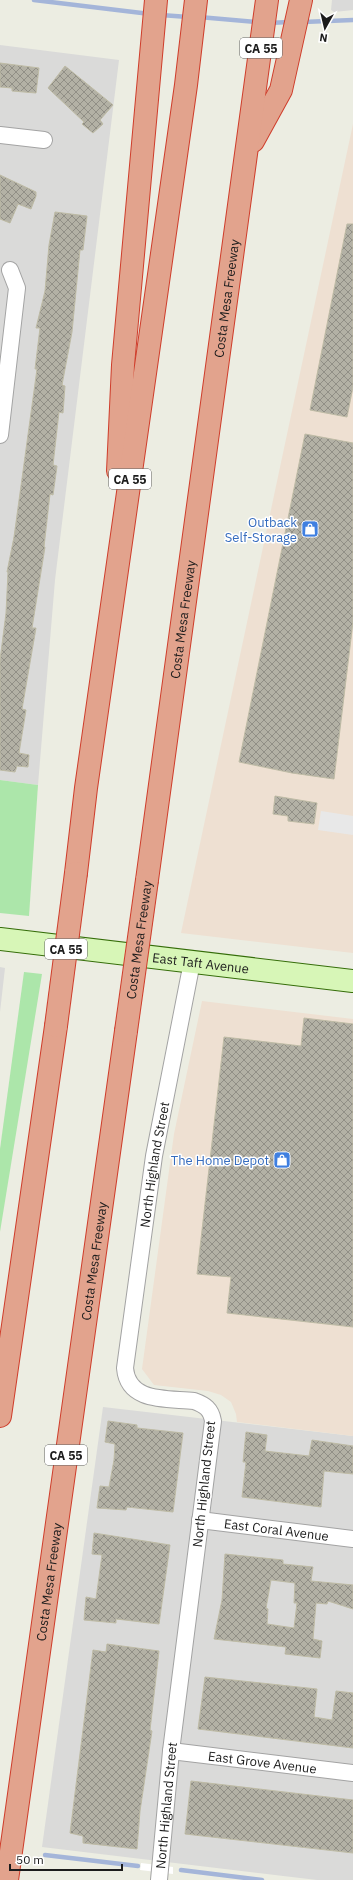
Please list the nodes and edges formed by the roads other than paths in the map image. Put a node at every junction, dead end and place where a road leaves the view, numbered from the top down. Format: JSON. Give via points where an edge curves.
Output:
{"nodes":[{"id":1,"x":156,"y":0,"type":"edge"},
{"id":2,"x":196,"y":1,"type":"edge"},
{"id":3,"x":266,"y":3,"type":"edge"},
{"id":4,"x":300,"y":6,"type":"edge"},
{"id":5,"x":0,"y":135,"type":"edge"},
{"id":6,"x":44,"y":140,"type":"dead end"},
{"id":7,"x":247,"y":152,"type":"junction"},
{"id":8,"x":10,"y":270,"type":"dead end"},
{"id":9,"x":3,"y":391,"type":"edge"},
{"id":10,"x":0,"y":435,"type":"edge"},
{"id":11,"x":112,"y":606,"type":"junction"},
{"id":12,"x":0,"y":939,"type":"edge"},
{"id":13,"x":192,"y":962,"type":"junction"},
{"id":14,"x":353,"y":981,"type":"edge"},
{"id":15,"x":0,"y":1416,"type":"edge"},
{"id":16,"x":200,"y":1520,"type":"junction"},
{"id":17,"x":353,"y":1539,"type":"edge"},
{"id":18,"x":171,"y":1751,"type":"junction"},
{"id":19,"x":353,"y":1773,"type":"edge"},
{"id":20,"x":7,"y":1880,"type":"edge"},
{"id":21,"x":159,"y":1880,"type":"edge"}],
"edges":[{"from":1,"to":11,"type":"highway","via":[[123,365]]},
{"from":2,"to":11,"type":"highway","number":"CA 55"},
{"from":3,"to":7,"type":"highway","name":"Costa Mesa Freeway","number":"CA 55"},
{"from":4,"to":7,"type":"highway","via":[[281,90]]},
{"from":5,"to":6,"type":"street"},
{"from":7,"to":20,"type":"highway","name":"Costa Mesa Freeway","number":"CA 55","bridge":true},
{"from":8,"to":9,"type":"street","via":[[17,288]]},
{"from":9,"to":10,"type":"street"},
{"from":11,"to":15,"type":"highway","number":"CA 55","bridge":true,"via":[[56,1026]]},
{"from":12,"to":13,"type":"main road","name":"East Taft Avenue"},
{"from":13,"to":14,"type":"main road","name":"East Taft Avenue"},
{"from":13,"to":16,"type":"street","name":"North Highland Street","via":[[154,1156],[125,1368],[128,1382],[136,1391],[151,1397],[194,1401],[207,1408],[211,1414],[213,1421]]},
{"from":16,"to":17,"type":"street","name":"East Coral Avenue"},
{"from":16,"to":18,"type":"street","name":"North Highland Street"},
{"from":18,"to":19,"type":"street","name":"East Grove Avenue"},
{"from":18,"to":21,"type":"street","name":"North Highland Street"}]}
